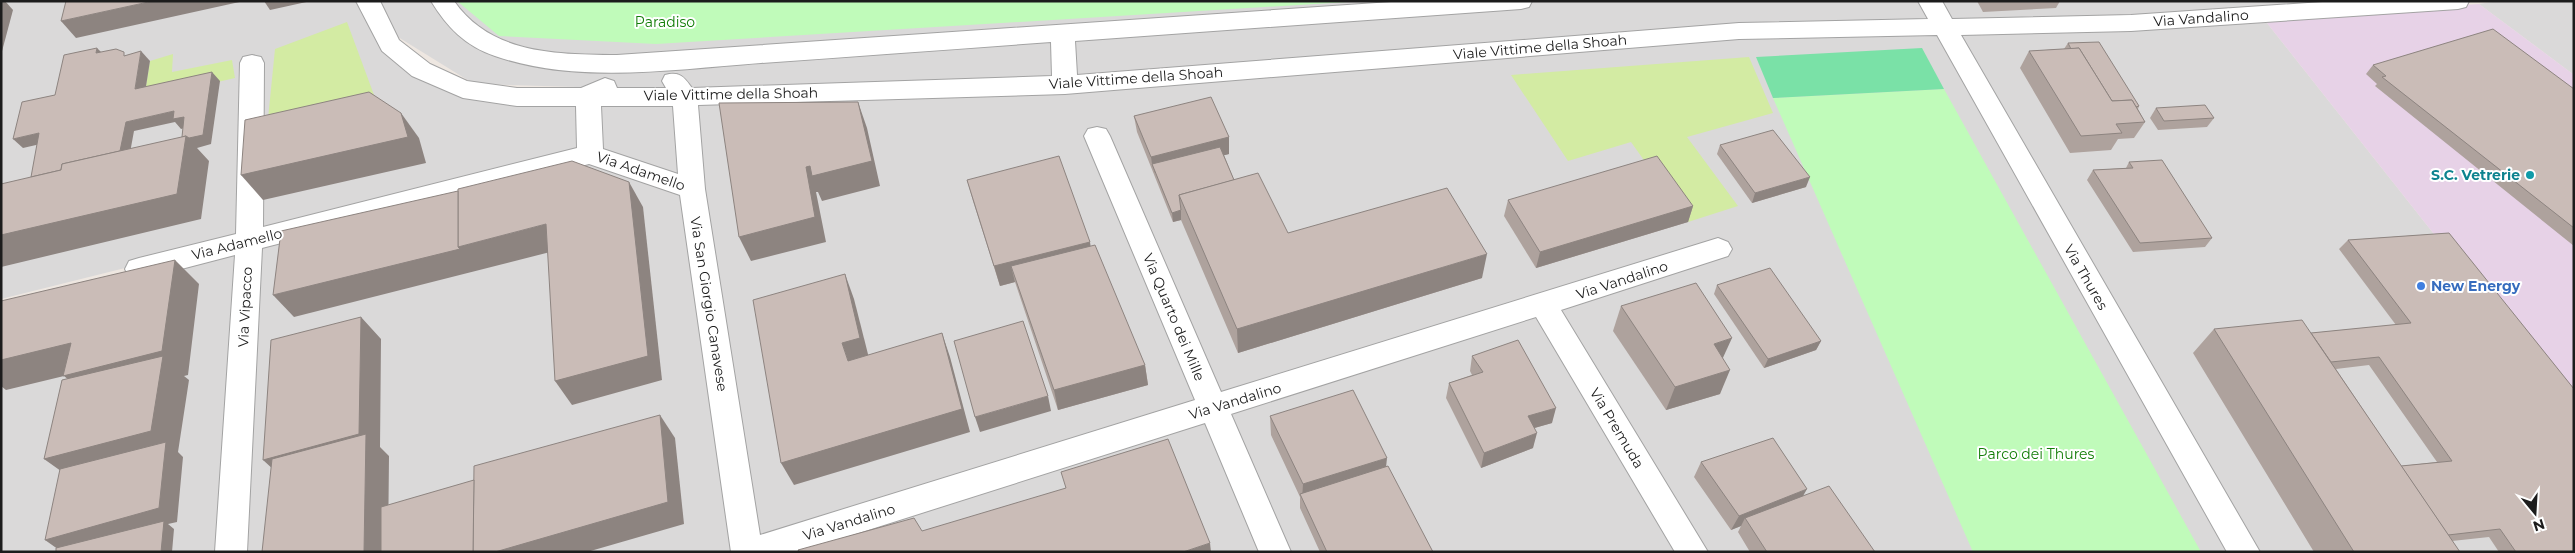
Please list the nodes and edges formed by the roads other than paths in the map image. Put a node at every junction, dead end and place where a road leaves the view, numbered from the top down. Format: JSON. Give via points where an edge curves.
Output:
{"nodes":[{"id":1,"x":368,"y":1,"type":"edge"},
{"id":2,"x":442,"y":1,"type":"edge"},
{"id":3,"x":1521,"y":1,"type":"edge"},
{"id":4,"x":1930,"y":1,"type":"edge"},
{"id":5,"x":2458,"y":1,"type":"edge"},
{"id":6,"x":1943,"y":26,"type":"junction"},
{"id":7,"x":1063,"y":33,"type":"junction"},
{"id":8,"x":661,"y":61,"type":"junction"},
{"id":9,"x":252,"y":63,"type":"dead end"},
{"id":10,"x":1065,"y":84,"type":"junction"},
{"id":11,"x":588,"y":95,"type":"junction"},
{"id":12,"x":684,"y":96,"type":"junction"},
{"id":13,"x":1097,"y":136,"type":"dead end"},
{"id":14,"x":590,"y":154,"type":"junction"},
{"id":15,"x":692,"y":189,"type":"junction"},
{"id":16,"x":249,"y":241,"type":"junction"},
{"id":17,"x":1718,"y":249,"type":"dead end"},
{"id":18,"x":116,"y":275,"type":"edge"},
{"id":19,"x":1543,"y":305,"type":"junction"},
{"id":20,"x":1213,"y":408,"type":"junction"},
{"id":21,"x":232,"y":552,"type":"edge"},
{"id":22,"x":747,"y":552,"type":"edge"},
{"id":23,"x":753,"y":552,"type":"edge"},
{"id":24,"x":1275,"y":552,"type":"edge"},
{"id":25,"x":1692,"y":552,"type":"edge"},
{"id":26,"x":2244,"y":552,"type":"edge"}],
"edges":[{"from":1,"to":11,"type":"street","name":"Viale Vittime della Shoah","via":[[390,45],[421,70],[463,90],[517,97]]},
{"from":2,"to":8,"type":"street","via":[[467,34],[497,48],[547,60],[594,64]]},
{"from":3,"to":7,"type":"street"},
{"from":4,"to":6,"type":"street","name":"Via Thures"},
{"from":5,"to":6,"type":"street","name":"Via Vandalino","via":[[2148,22]]},
{"from":6,"to":10,"type":"street","name":"Viale Vittime della Shoah","via":[[1739,31]]},
{"from":6,"to":26,"type":"street","name":"Via Thures"},
{"from":7,"to":8,"type":"street"},
{"from":7,"to":10,"type":"street"},
{"from":8,"to":11,"type":"street"},
{"from":8,"to":12,"type":"street","name":"Via San Giorgio Canavese"},
{"from":9,"to":16,"type":"street","name":"Via Vipacco"},
{"from":10,"to":12,"type":"street","name":"Viale Vittime della Shoah"},
{"from":11,"to":12,"type":"street","name":"Viale Vittime della Shoah"},
{"from":11,"to":14,"type":"street","name":"Via Adamello"},
{"from":12,"to":15,"type":"street","name":"Via San Giorgio Canavese"},
{"from":13,"to":20,"type":"street","name":"Via Quarto dei Mille"},
{"from":14,"to":15,"type":"street","name":"Via Adamello"},
{"from":14,"to":16,"type":"street","name":"Via Adamello"},
{"from":15,"to":22,"type":"street","name":"Via San Giorgio Canavese"},
{"from":16,"to":18,"type":"street","name":"Via Adamello"},
{"from":16,"to":21,"type":"street","name":"Via Vipacco"},
{"from":17,"to":19,"type":"street","name":"Via Vandalino"},
{"from":19,"to":20,"type":"street","name":"Via Vandalino"},
{"from":19,"to":25,"type":"street","name":"Via Premuda"},
{"from":20,"to":23,"type":"street","name":"Via Vandalino"},
{"from":20,"to":24,"type":"street","name":"Via Quarto dei Mille"}]}
